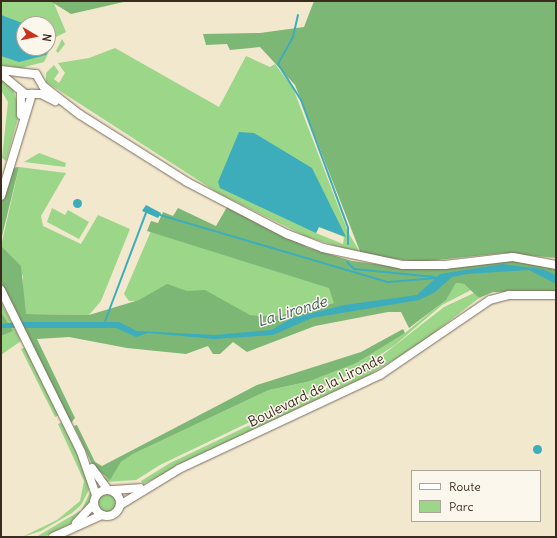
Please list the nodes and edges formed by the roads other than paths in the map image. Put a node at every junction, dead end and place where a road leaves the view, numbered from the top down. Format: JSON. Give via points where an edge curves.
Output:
{"nodes":[{"id":1,"x":1,"y":70,"type":"edge"},
{"id":2,"x":27,"y":72,"type":"junction"},
{"id":3,"x":1,"y":74,"type":"edge"},
{"id":4,"x":40,"y":82,"type":"junction"},
{"id":5,"x":20,"y":90,"type":"junction"},
{"id":6,"x":33,"y":94,"type":"junction"},
{"id":7,"x":79,"y":114,"type":"junction"},
{"id":8,"x":17,"y":142,"type":"junction"},
{"id":9,"x":1,"y":196,"type":"edge"},
{"id":10,"x":556,"y":265,"type":"edge"},
{"id":11,"x":1,"y":290,"type":"edge"},
{"id":12,"x":556,"y":295,"type":"edge"},
{"id":13,"x":81,"y":452,"type":"junction"},
{"id":14,"x":148,"y":486,"type":"junction"},
{"id":15,"x":110,"y":490,"type":"junction"},
{"id":16,"x":96,"y":495,"type":"junction"},
{"id":17,"x":94,"y":504,"type":"junction"},
{"id":18,"x":120,"y":505,"type":"junction"},
{"id":19,"x":102,"y":515,"type":"junction"},
{"id":20,"x":67,"y":530,"type":"junction"},
{"id":21,"x":53,"y":537,"type":"edge"}],
"edges":[{"from":1,"to":2,"type":"street"},
{"from":2,"to":4,"type":"street","via":[[36,74]]},
{"from":2,"to":5,"type":"street","via":[[20,77]]},
{"from":3,"to":5,"type":"street"},
{"from":4,"to":6,"type":"street"},
{"from":4,"to":7,"type":"street"},
{"from":5,"to":6,"type":"street"},
{"from":5,"to":8,"type":"street"},
{"from":6,"to":7,"type":"street"},
{"from":6,"to":8,"type":"street"},
{"from":7,"to":10,"type":"street","via":[[236,208],[287,234],[339,253],[413,265],[513,257]]},
{"from":8,"to":9,"type":"street"},
{"from":11,"to":13,"type":"street"},
{"from":12,"to":14,"type":"street","name":"Boulevard de la Lironde","via":[[509,295],[490,300],[380,375]]},
{"from":13,"to":15,"type":"street"},
{"from":13,"to":16,"type":"street"},
{"from":14,"to":15,"type":"street","name":"Boulevard de la Lironde"},
{"from":14,"to":18,"type":"street","name":"Boulevard de la Lironde"},
{"from":15,"to":16,"type":"street"},
{"from":15,"to":18,"type":"street","via":[[119,496]]},
{"from":16,"to":17,"type":"street"},
{"from":17,"to":19,"type":"street"},
{"from":17,"to":20,"type":"street"},
{"from":18,"to":19,"type":"street","via":[[114,514]]},
{"from":19,"to":20,"type":"street"},
{"from":20,"to":21,"type":"street"}]}
